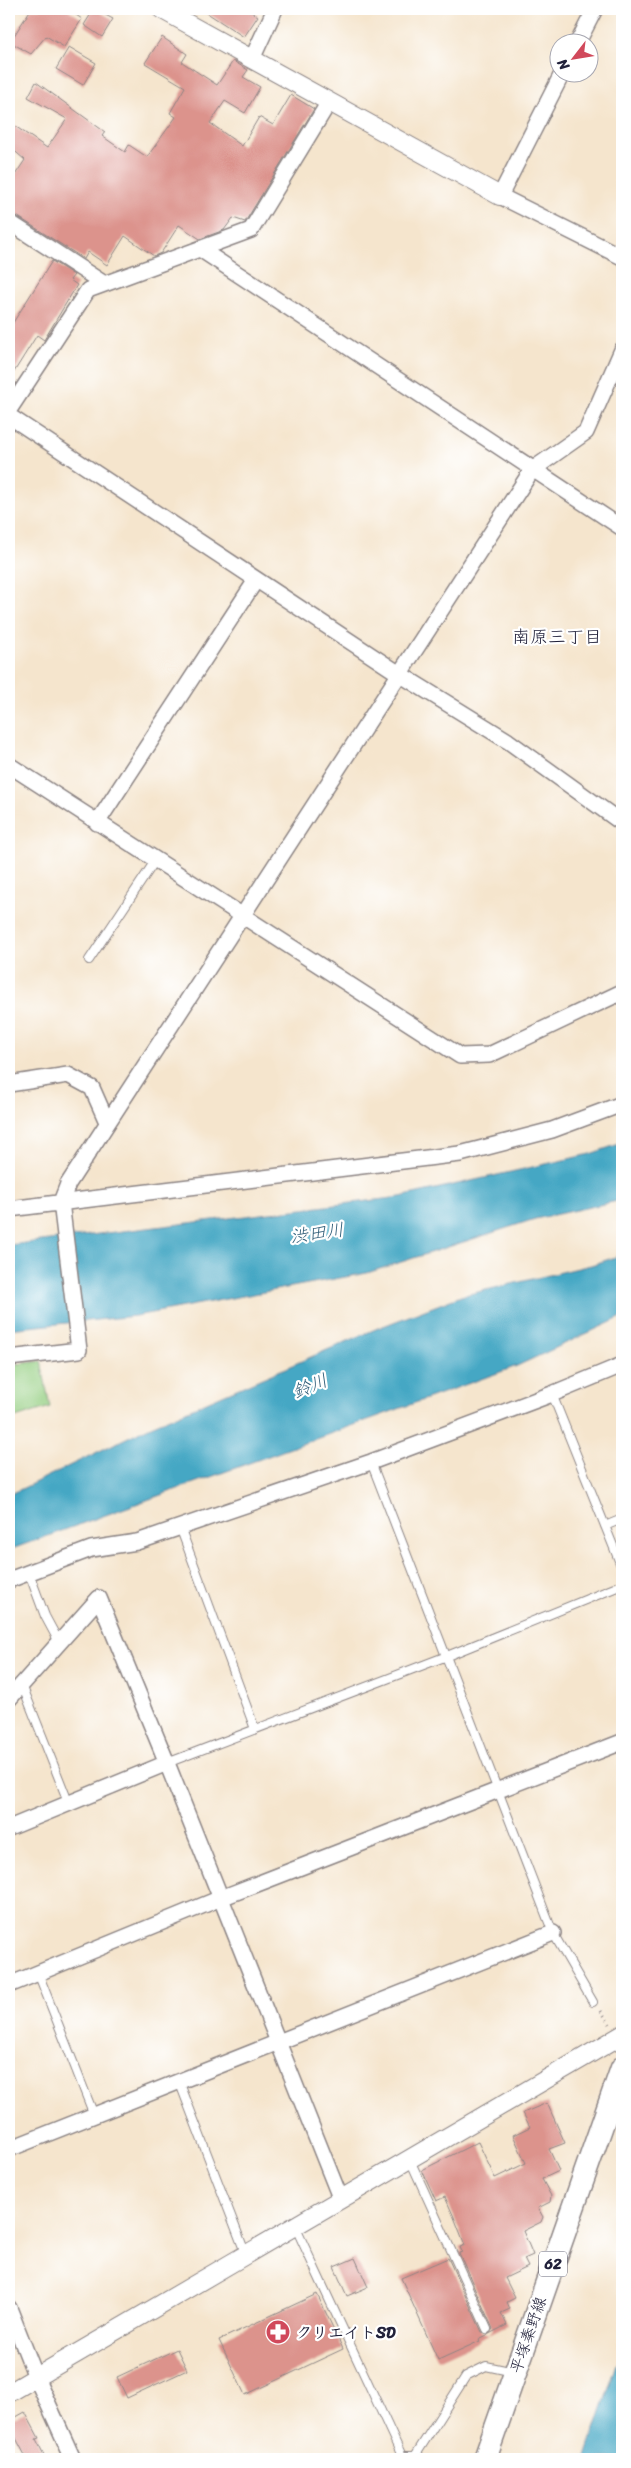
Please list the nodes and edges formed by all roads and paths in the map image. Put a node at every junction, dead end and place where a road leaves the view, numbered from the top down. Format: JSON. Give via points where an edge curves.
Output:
{"nodes":[{"id":1,"x":161,"y":9,"type":"edge"},
{"id":2,"x":275,"y":9,"type":"edge"},
{"id":3,"x":595,"y":9,"type":"edge"},
{"id":4,"x":583,"y":32,"type":"edge"},
{"id":5,"x":252,"y":59,"type":"junction"},
{"id":6,"x":558,"y":82,"type":"edge"},
{"id":7,"x":330,"y":102,"type":"junction"},
{"id":8,"x":500,"y":196,"type":"junction"},
{"id":9,"x":9,"y":222,"type":"edge"},
{"id":10,"x":200,"y":249,"type":"junction"},
{"id":11,"x":622,"y":257,"type":"edge"},
{"id":12,"x":104,"y":283,"type":"junction"},
{"id":13,"x":622,"y":350,"type":"edge"},
{"id":14,"x":9,"y":410,"type":"edge"},
{"id":15,"x":9,"y":416,"type":"edge"},
{"id":16,"x":532,"y":470,"type":"junction"},
{"id":17,"x":622,"y":528,"type":"edge"},
{"id":18,"x":256,"y":580,"type":"junction"},
{"id":19,"x":398,"y":673,"type":"junction"},
{"id":20,"x":9,"y":765,"type":"edge"},
{"id":21,"x":97,"y":822,"type":"junction"},
{"id":22,"x":622,"y":822,"type":"edge"},
{"id":23,"x":156,"y":861,"type":"junction"},
{"id":24,"x":243,"y":918,"type":"junction"},
{"id":25,"x":89,"y":960,"type":"dead end"},
{"id":26,"x":622,"y":992,"type":"edge"},
{"id":27,"x":9,"y":1084,"type":"edge"},
{"id":28,"x":622,"y":1104,"type":"edge"},
{"id":29,"x":107,"y":1122,"type":"junction"},
{"id":30,"x":61,"y":1202,"type":"junction"},
{"id":31,"x":9,"y":1208,"type":"edge"},
{"id":32,"x":9,"y":1358,"type":"edge"},
{"id":33,"x":622,"y":1365,"type":"edge"},
{"id":34,"x":552,"y":1394,"type":"junction"},
{"id":35,"x":371,"y":1462,"type":"junction"},
{"id":36,"x":622,"y":1519,"type":"edge"},
{"id":37,"x":605,"y":1526,"type":"junction"},
{"id":38,"x":180,"y":1527,"type":"junction"},
{"id":39,"x":622,"y":1568,"type":"edge"},
{"id":40,"x":29,"y":1574,"type":"junction"},
{"id":41,"x":9,"y":1580,"type":"edge"},
{"id":42,"x":622,"y":1585,"type":"edge"},
{"id":43,"x":59,"y":1642,"type":"junction"},
{"id":44,"x":447,"y":1656,"type":"junction"},
{"id":45,"x":22,"y":1685,"type":"junction"},
{"id":46,"x":9,"y":1699,"type":"edge"},
{"id":47,"x":255,"y":1729,"type":"junction"},
{"id":48,"x":622,"y":1742,"type":"edge"},
{"id":49,"x":167,"y":1763,"type":"junction"},
{"id":50,"x":499,"y":1789,"type":"junction"},
{"id":51,"x":69,"y":1804,"type":"junction"},
{"id":52,"x":9,"y":1828,"type":"edge"},
{"id":53,"x":221,"y":1898,"type":"junction"},
{"id":54,"x":553,"y":1933,"type":"junction"},
{"id":55,"x":38,"y":1973,"type":"junction"},
{"id":56,"x":9,"y":1985,"type":"edge"},
{"id":57,"x":593,"y":2002,"type":"joint"},
{"id":58,"x":621,"y":2036,"type":"edge"},
{"id":59,"x":278,"y":2042,"type":"junction"},
{"id":60,"x":622,"y":2068,"type":"edge"},
{"id":61,"x":180,"y":2081,"type":"junction"},
{"id":62,"x":94,"y":2115,"type":"junction"},
{"id":63,"x":9,"y":2149,"type":"edge"},
{"id":64,"x":410,"y":2160,"type":"junction"},
{"id":65,"x":341,"y":2200,"type":"junction"},
{"id":66,"x":295,"y":2226,"type":"junction"},
{"id":67,"x":246,"y":2255,"type":"junction"},
{"id":68,"x":9,"y":2308,"type":"edge"},
{"id":69,"x":488,"y":2329,"type":"dead end"},
{"id":70,"x":516,"y":2372,"type":"junction"},
{"id":71,"x":36,"y":2377,"type":"junction"},
{"id":72,"x":9,"y":2393,"type":"edge"},
{"id":73,"x":73,"y":2459,"type":"edge"},
{"id":74,"x":484,"y":2459,"type":"edge"}],
"edges":[{"from":1,"to":5,"type":"street"},
{"from":2,"to":5,"type":"street"},
{"from":3,"to":4,"type":"street"},
{"from":5,"to":7,"type":"street"},
{"from":6,"to":8,"type":"street"},
{"from":7,"to":8,"type":"street"},
{"from":7,"to":10,"type":"street","via":[[251,230]]},
{"from":8,"to":11,"type":"street"},
{"from":9,"to":12,"type":"street"},
{"from":10,"to":12,"type":"street"},
{"from":10,"to":16,"type":"street"},
{"from":12,"to":14,"type":"street","via":[[88,290]]},
{"from":13,"to":16,"type":"street","via":[[586,432]]},
{"from":15,"to":18,"type":"street"},
{"from":16,"to":17,"type":"street"},
{"from":16,"to":19,"type":"street"},
{"from":18,"to":19,"type":"street"},
{"from":18,"to":21,"type":"street"},
{"from":19,"to":22,"type":"street","via":[[508,741]]},
{"from":19,"to":24,"type":"street"},
{"from":20,"to":21,"type":"street"},
{"from":21,"to":23,"type":"street"},
{"from":23,"to":24,"type":"street"},
{"from":23,"to":25,"type":"lane"},
{"from":24,"to":26,"type":"street","via":[[460,1056],[489,1055]]},
{"from":24,"to":29,"type":"street"},
{"from":27,"to":29,"type":"street","via":[[68,1075],[92,1088]]},
{"from":28,"to":30,"type":"street","via":[[552,1130],[460,1154]]},
{"from":29,"to":30,"type":"street","via":[[68,1184]]},
{"from":30,"to":31,"type":"street"},
{"from":30,"to":32,"type":"street","via":[[79,1350]]},
{"from":33,"to":34,"type":"street"},
{"from":34,"to":35,"type":"street"},
{"from":34,"to":37,"type":"lane"},
{"from":35,"to":38,"type":"street"},
{"from":35,"to":44,"type":"lane"},
{"from":36,"to":37,"type":"lane"},
{"from":37,"to":39,"type":"lane"},
{"from":38,"to":40,"type":"street","via":[[136,1542],[91,1549]]},
{"from":38,"to":47,"type":"lane"},
{"from":40,"to":41,"type":"street"},
{"from":40,"to":43,"type":"lane"},
{"from":42,"to":44,"type":"lane"},
{"from":43,"to":45,"type":"street"},
{"from":43,"to":49,"type":"street","via":[[99,1598]]},
{"from":44,"to":47,"type":"lane"},
{"from":44,"to":50,"type":"lane"},
{"from":45,"to":46,"type":"street"},
{"from":45,"to":51,"type":"lane"},
{"from":47,"to":49,"type":"lane"},
{"from":48,"to":50,"type":"street"},
{"from":49,"to":51,"type":"street"},
{"from":49,"to":53,"type":"street"},
{"from":50,"to":53,"type":"street"},
{"from":50,"to":54,"type":"lane"},
{"from":51,"to":52,"type":"street"},
{"from":53,"to":55,"type":"street"},
{"from":53,"to":59,"type":"street"},
{"from":54,"to":57,"type":"lane"},
{"from":54,"to":59,"type":"street"},
{"from":55,"to":56,"type":"street"},
{"from":55,"to":62,"type":"lane"},
{"from":57,"to":58,"type":"path"},
{"from":58,"to":64,"type":"street"},
{"from":59,"to":61,"type":"street"},
{"from":59,"to":65,"type":"street"},
{"from":60,"to":70,"type":"main road","name":"平塚秦野線","number":"62"},
{"from":61,"to":62,"type":"street"},
{"from":61,"to":67,"type":"lane"},
{"from":62,"to":63,"type":"street"},
{"from":64,"to":65,"type":"street"},
{"from":64,"to":69,"type":"lane"},
{"from":65,"to":66,"type":"street"},
{"from":66,"to":67,"type":"street"},
{"from":66,"to":70,"type":"lane","via":[[402,2456],[415,2456],[466,2376],[486,2366]]},
{"from":67,"to":71,"type":"street"},
{"from":68,"to":71,"type":"street"},
{"from":70,"to":74,"type":"main road","name":"平塚秦野線","number":"62"},
{"from":71,"to":72,"type":"street"},
{"from":71,"to":73,"type":"street"}]}
